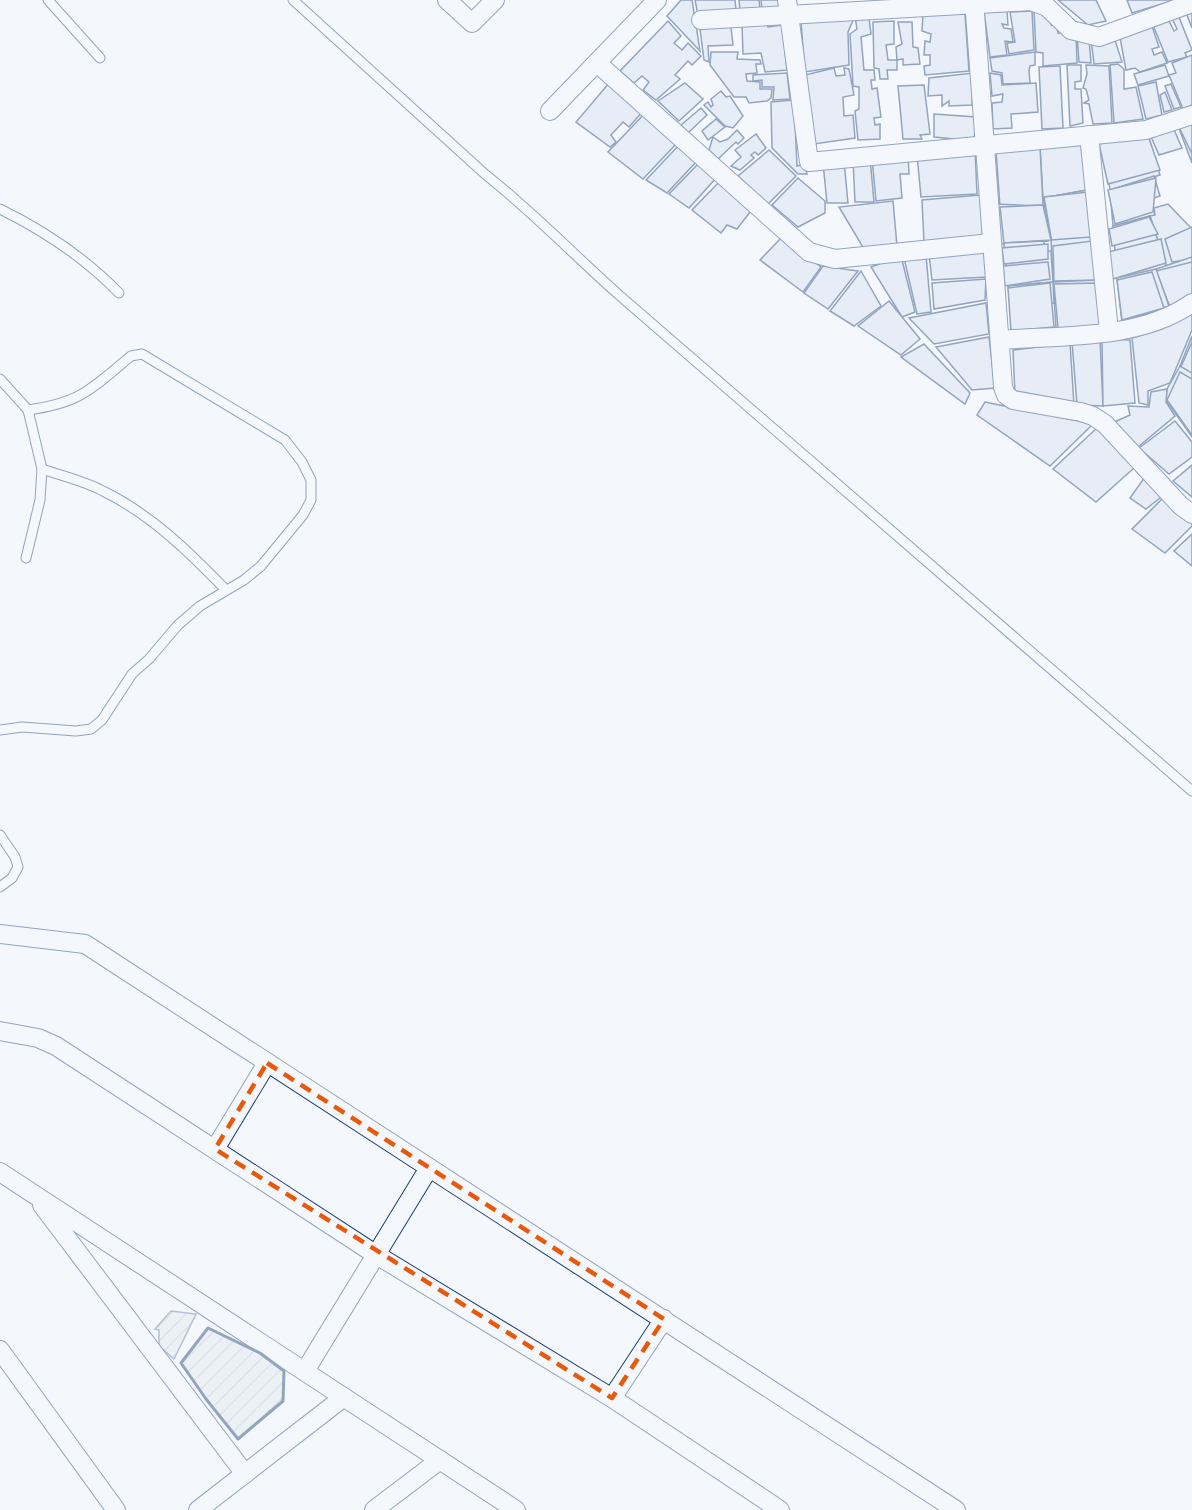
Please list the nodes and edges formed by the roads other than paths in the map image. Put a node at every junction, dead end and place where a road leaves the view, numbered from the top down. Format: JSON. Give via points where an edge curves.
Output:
{"nodes":[{"id":1,"x":48,"y":0,"type":"edge"},
{"id":2,"x":293,"y":0,"type":"edge"},
{"id":3,"x":447,"y":0,"type":"edge"},
{"id":4,"x":495,"y":0,"type":"edge"},
{"id":5,"x":657,"y":0,"type":"edge"},
{"id":6,"x":974,"y":1,"type":"edge"},
{"id":7,"x":1192,"y":3,"type":"edge"},
{"id":8,"x":787,"y":7,"type":"edge"},
{"id":9,"x":701,"y":20,"type":"dead end"},
{"id":10,"x":100,"y":58,"type":"dead end"},
{"id":11,"x":597,"y":63,"type":"junction"},
{"id":12,"x":550,"y":111,"type":"dead end"},
{"id":13,"x":1192,"y":115,"type":"edge"},
{"id":14,"x":1089,"y":135,"type":"junction"},
{"id":15,"x":984,"y":146,"type":"junction"},
{"id":16,"x":0,"y":209,"type":"edge"},
{"id":17,"x":991,"y":243,"type":"junction"},
{"id":18,"x":119,"y":293,"type":"dead end"},
{"id":19,"x":1192,"y":303,"type":"edge"},
{"id":20,"x":1110,"y":331,"type":"junction"},
{"id":21,"x":1001,"y":340,"type":"junction"},
{"id":22,"x":0,"y":379,"type":"edge"},
{"id":23,"x":28,"y":410,"type":"junction"},
{"id":24,"x":42,"y":469,"type":"junction"},
{"id":25,"x":1192,"y":514,"type":"edge"},
{"id":26,"x":26,"y":558,"type":"dead end"},
{"id":27,"x":226,"y":590,"type":"junction"},
{"id":28,"x":0,"y":730,"type":"edge"},
{"id":29,"x":1192,"y":790,"type":"edge"},
{"id":30,"x":0,"y":835,"type":"edge"},
{"id":31,"x":0,"y":887,"type":"edge"},
{"id":32,"x":0,"y":934,"type":"edge"},
{"id":33,"x":2,"y":1035,"type":"edge"},
{"id":34,"x":267,"y":1063,"type":"junction"},
{"id":35,"x":215,"y":1149,"type":"junction"},
{"id":36,"x":429,"y":1168,"type":"junction"},
{"id":37,"x":0,"y":1172,"type":"edge"},
{"id":38,"x":33,"y":1194,"type":"junction"},
{"id":39,"x":375,"y":1254,"type":"junction"},
{"id":40,"x":664,"y":1319,"type":"junction"},
{"id":41,"x":0,"y":1350,"type":"edge"},
{"id":42,"x":305,"y":1371,"type":"junction"},
{"id":43,"x":344,"y":1397,"type":"junction"},
{"id":44,"x":612,"y":1398,"type":"junction"},
{"id":45,"x":440,"y":1460,"type":"junction"},
{"id":46,"x":245,"y":1474,"type":"junction"},
{"id":47,"x":933,"y":1504,"type":"edge"},
{"id":48,"x":116,"y":1510,"type":"edge"},
{"id":49,"x":198,"y":1510,"type":"edge"},
{"id":50,"x":374,"y":1510,"type":"edge"},
{"id":51,"x":516,"y":1510,"type":"edge"},
{"id":52,"x":778,"y":1510,"type":"edge"},
{"id":53,"x":956,"y":1510,"type":"edge"}],
"edges":[{"from":1,"to":10,"type":"lane"},
{"from":2,"to":29,"type":"lane","via":[[619,295]]},
{"from":3,"to":4,"type":"street","via":[[472,23]]},
{"from":5,"to":11,"type":"street"},
{"from":6,"to":7,"type":"street","via":[[1031,1],[1047,7],[1071,30],[1099,36]]},
{"from":6,"to":8,"type":"street"},
{"from":6,"to":15,"type":"street"},
{"from":8,"to":9,"type":"street"},
{"from":8,"to":15,"type":"street","via":[[809,162]]},
{"from":11,"to":12,"type":"street"},
{"from":11,"to":17,"type":"street","via":[[809,252],[835,259]]},
{"from":13,"to":14,"type":"street","via":[[1146,130]]},
{"from":14,"to":15,"type":"street"},
{"from":14,"to":20,"type":"street"},
{"from":15,"to":17,"type":"street"},
{"from":16,"to":18,"type":"lane","via":[[36,226],[99,272]]},
{"from":17,"to":21,"type":"street"},
{"from":19,"to":20,"type":"street","via":[[1158,323]]},
{"from":20,"to":21,"type":"street"},
{"from":21,"to":25,"type":"street","via":[[1006,395],[1013,400],[1094,416]]},
{"from":22,"to":23,"type":"lane"},
{"from":23,"to":24,"type":"lane"},
{"from":23,"to":27,"type":"lane","via":[[77,399],[131,356],[142,354],[285,440],[311,480],[311,500],[261,566]]},
{"from":24,"to":26,"type":"lane","via":[[40,500]]},
{"from":24,"to":27,"type":"lane","via":[[102,490],[130,507],[182,545]]},
{"from":27,"to":28,"type":"lane","via":[[178,625],[132,674],[102,720],[91,729]]},
{"from":30,"to":31,"type":"lane","via":[[18,867]]},
{"from":32,"to":34,"type":"street","via":[[85,944]]},
{"from":33,"to":35,"type":"street","via":[[38,1038],[56,1046]]},
{"from":34,"to":35,"type":"street"},
{"from":34,"to":36,"type":"street"},
{"from":35,"to":39,"type":"street"},
{"from":36,"to":39,"type":"street"},
{"from":36,"to":40,"type":"street"},
{"from":37,"to":38,"type":"street"},
{"from":38,"to":42,"type":"street"},
{"from":38,"to":46,"type":"street"},
{"from":39,"to":42,"type":"street"},
{"from":39,"to":44,"type":"street"},
{"from":40,"to":44,"type":"street"},
{"from":40,"to":47,"type":"street"},
{"from":41,"to":48,"type":"street"},
{"from":42,"to":43,"type":"street"},
{"from":43,"to":45,"type":"street"},
{"from":43,"to":46,"type":"street"},
{"from":44,"to":52,"type":"street"},
{"from":45,"to":50,"type":"street"},
{"from":45,"to":51,"type":"street"},
{"from":46,"to":49,"type":"street"},
{"from":47,"to":53,"type":"street"}]}
